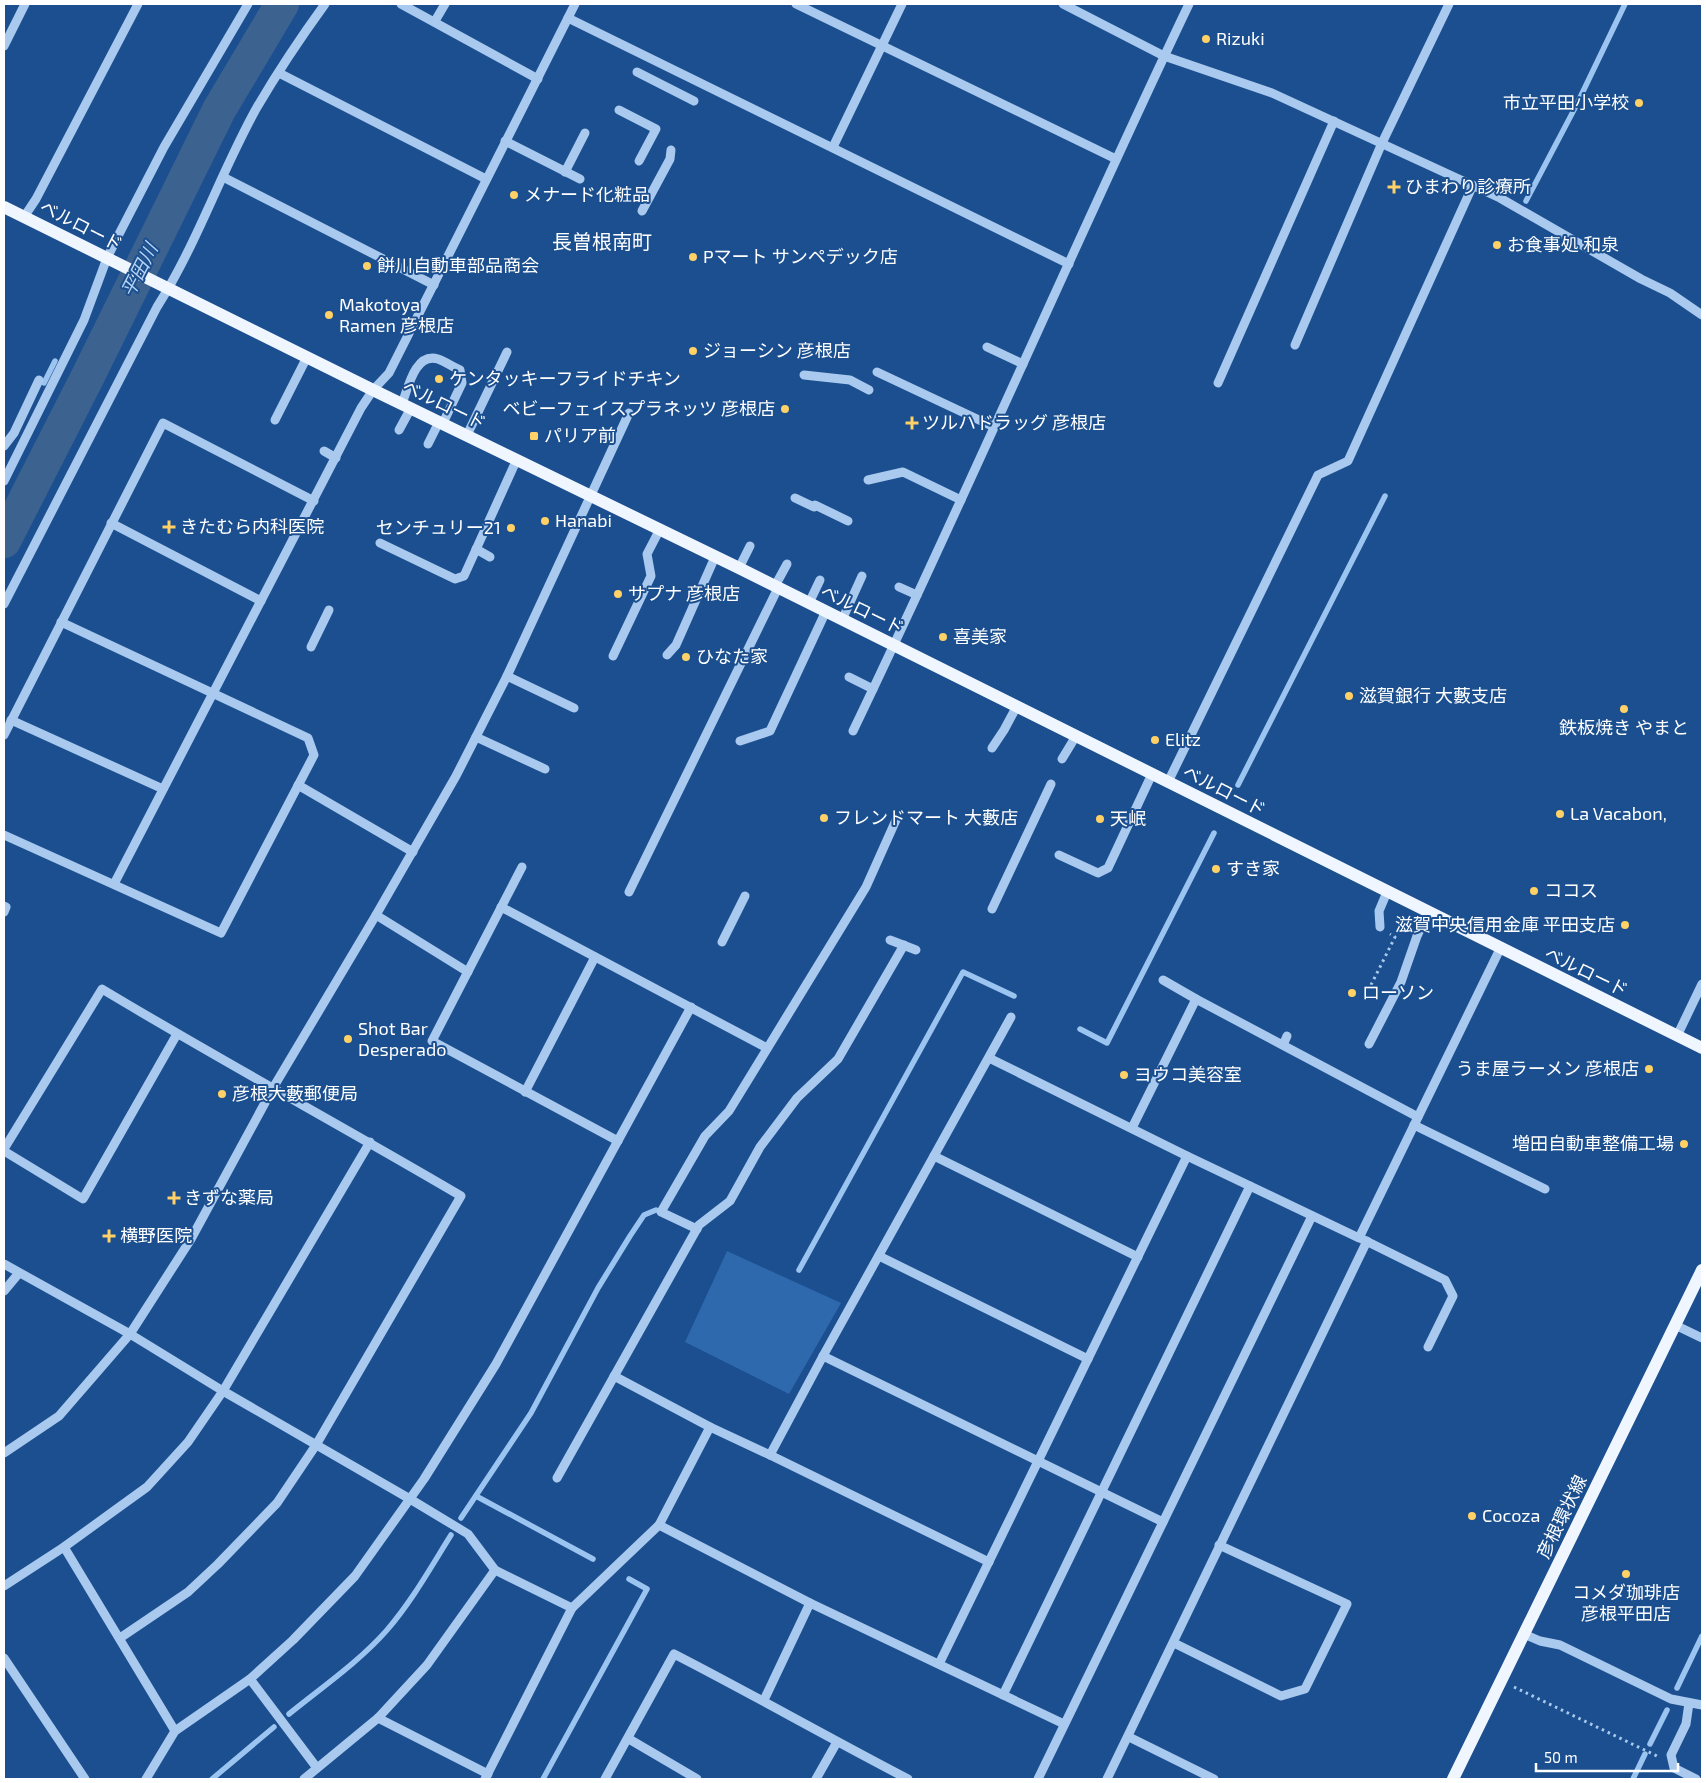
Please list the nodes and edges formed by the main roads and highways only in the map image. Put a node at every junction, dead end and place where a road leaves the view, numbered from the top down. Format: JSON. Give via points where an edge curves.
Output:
{"nodes":[{"id":1,"x":4,"y":207,"type":"edge"},
{"id":2,"x":1702,"y":1048,"type":"edge"},
{"id":3,"x":1702,"y":1270,"type":"edge"},
{"id":4,"x":1453,"y":1779,"type":"edge"}],
"edges":[{"from":1,"to":2,"type":"main road","name":"ベルロード","via":[[826,611]]},
{"from":3,"to":4,"type":"main road","name":"彦根環状線"}]}
